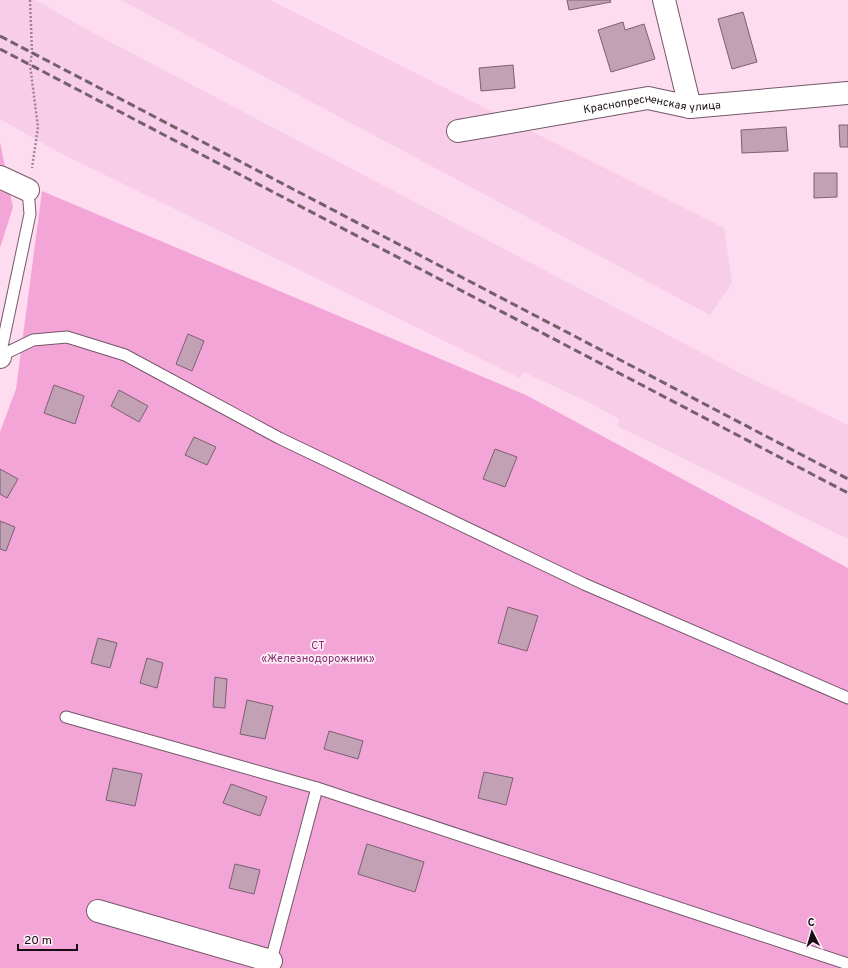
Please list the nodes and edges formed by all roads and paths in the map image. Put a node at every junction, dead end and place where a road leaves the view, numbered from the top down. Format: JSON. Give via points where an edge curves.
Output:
{"nodes":[{"id":1,"x":30,"y":0,"type":"edge"},
{"id":2,"x":664,"y":0,"type":"edge"},
{"id":3,"x":848,"y":93,"type":"edge"},
{"id":4,"x":690,"y":107,"type":"junction"},
{"id":5,"x":458,"y":131,"type":"dead end"},
{"id":6,"x":0,"y":177,"type":"edge"},
{"id":7,"x":28,"y":190,"type":"junction"},
{"id":8,"x":0,"y":357,"type":"edge"},
{"id":9,"x":848,"y":698,"type":"edge"},
{"id":10,"x":66,"y":717,"type":"dead end"},
{"id":11,"x":317,"y":788,"type":"junction"},
{"id":12,"x":98,"y":911,"type":"dead end"},
{"id":13,"x":270,"y":964,"type":"edge"},
{"id":14,"x":848,"y":964,"type":"edge"}],
"edges":[{"from":1,"to":7,"type":"path","via":[[30,65],[38,127]]},
{"from":2,"to":4,"type":"street"},
{"from":3,"to":4,"type":"street","name":"Краснопресненская улица"},
{"from":4,"to":5,"type":"street","name":"Краснопресненская улица","via":[[648,98]]},
{"from":6,"to":7,"type":"street"},
{"from":7,"to":8,"type":"lane","via":[[30,214]]},
{"from":8,"to":9,"type":"lane","via":[[33,340],[67,337],[125,355],[279,438],[584,584]]},
{"from":10,"to":11,"type":"lane"},
{"from":11,"to":13,"type":"lane"},
{"from":11,"to":14,"type":"lane"},
{"from":12,"to":13,"type":"street"}]}
